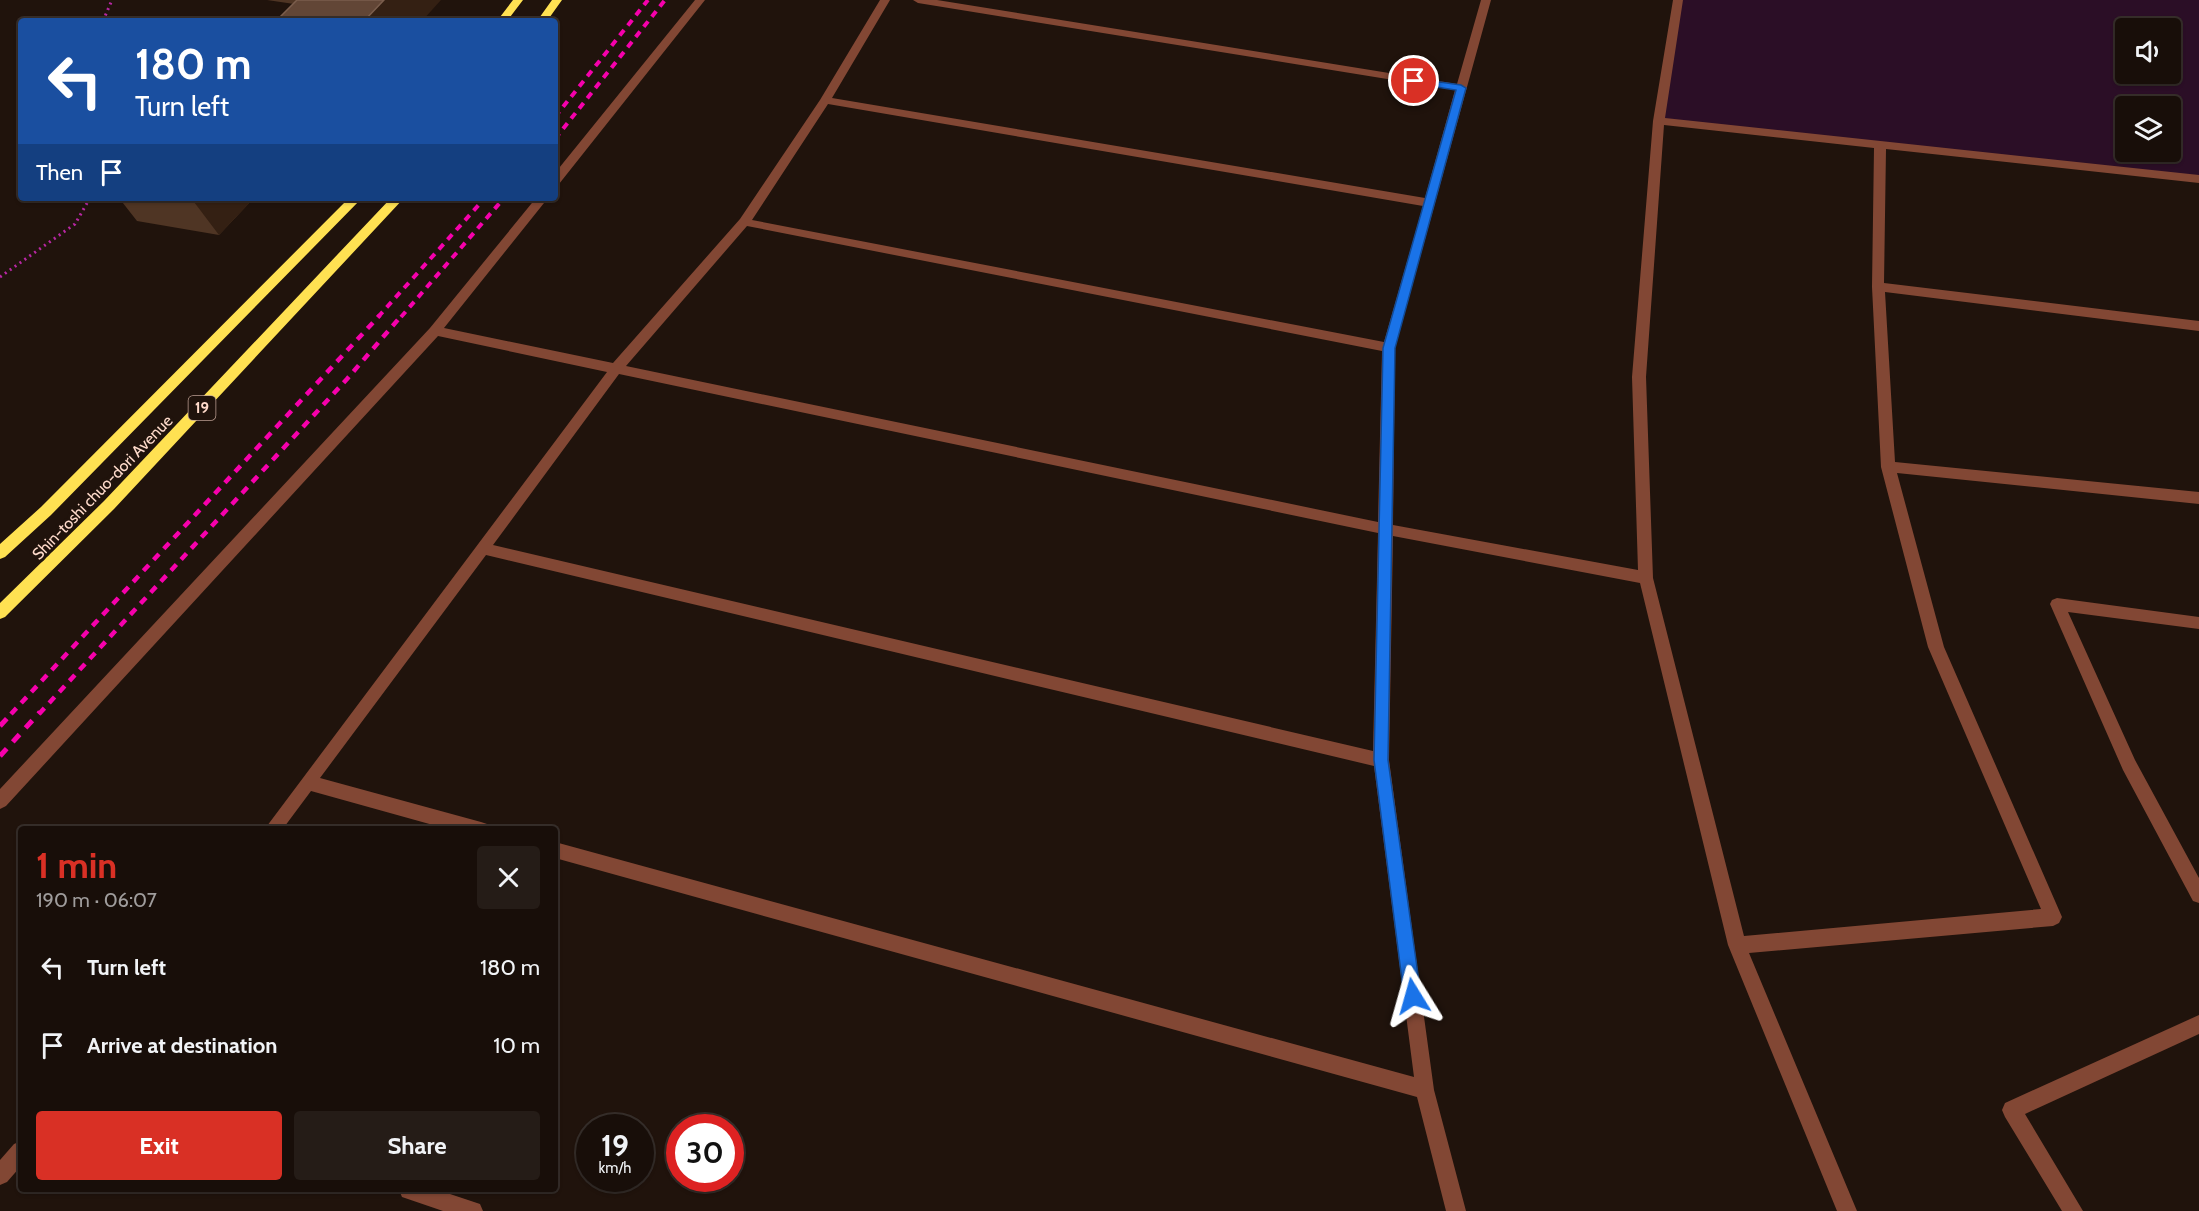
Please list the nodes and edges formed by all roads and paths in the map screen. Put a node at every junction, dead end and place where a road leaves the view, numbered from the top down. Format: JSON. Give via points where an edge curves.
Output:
{"nodes":[{"id":1,"x":112,"y":0,"type":"edge"},
{"id":2,"x":518,"y":0,"type":"edge"},
{"id":3,"x":557,"y":0,"type":"edge"},
{"id":4,"x":700,"y":0,"type":"edge"},
{"id":5,"x":885,"y":0,"type":"edge"},
{"id":6,"x":918,"y":0,"type":"edge"},
{"id":7,"x":1486,"y":0,"type":"edge"},
{"id":8,"x":1678,"y":0,"type":"edge"},
{"id":9,"x":104,"y":18,"type":"edge"},
{"id":10,"x":504,"y":18,"type":"edge"},
{"id":11,"x":544,"y":18,"type":"edge"},
{"id":12,"x":1461,"y":88,"type":"junction"},
{"id":13,"x":825,"y":100,"type":"junction"},
{"id":14,"x":1659,"y":121,"type":"junction"},
{"id":15,"x":1881,"y":144,"type":"junction"},
{"id":16,"x":558,"y":177,"type":"edge"},
{"id":17,"x":2199,"y":179,"type":"edge"},
{"id":18,"x":88,"y":201,"type":"edge"},
{"id":19,"x":353,"y":201,"type":"edge"},
{"id":20,"x":395,"y":201,"type":"edge"},
{"id":21,"x":540,"y":201,"type":"edge"},
{"id":22,"x":1430,"y":203,"type":"junction"},
{"id":23,"x":744,"y":222,"type":"junction"},
{"id":24,"x":0,"y":278,"type":"edge"},
{"id":25,"x":1878,"y":287,"type":"junction"},
{"id":26,"x":2199,"y":326,"type":"edge"},
{"id":27,"x":435,"y":332,"type":"junction"},
{"id":28,"x":1389,"y":348,"type":"junction"},
{"id":29,"x":616,"y":369,"type":"junction"},
{"id":30,"x":1888,"y":467,"type":"junction"},
{"id":31,"x":2199,"y":498,"type":"edge"},
{"id":32,"x":1385,"y":529,"type":"junction"},
{"id":33,"x":482,"y":548,"type":"junction"},
{"id":34,"x":0,"y":553,"type":"edge"},
{"id":35,"x":1646,"y":578,"type":"junction"},
{"id":36,"x":0,"y":613,"type":"edge"},
{"id":37,"x":2199,"y":623,"type":"edge"},
{"id":38,"x":1381,"y":760,"type":"junction"},
{"id":39,"x":307,"y":782,"type":"junction"},
{"id":40,"x":0,"y":801,"type":"edge"},
{"id":41,"x":275,"y":826,"type":"edge"},
{"id":42,"x":466,"y":826,"type":"edge"},
{"id":43,"x":558,"y":851,"type":"edge"},
{"id":44,"x":2199,"y":895,"type":"edge"},
{"id":45,"x":1737,"y":945,"type":"junction"},
{"id":46,"x":2199,"y":1024,"type":"edge"},
{"id":47,"x":1425,"y":1090,"type":"junction"},
{"id":48,"x":18,"y":1155,"type":"edge"},
{"id":49,"x":0,"y":1175,"type":"edge"},
{"id":50,"x":415,"y":1192,"type":"edge"},
{"id":51,"x":473,"y":1211,"type":"edge"},
{"id":52,"x":1456,"y":1211,"type":"edge"},
{"id":53,"x":1847,"y":1211,"type":"edge"},
{"id":54,"x":2073,"y":1211,"type":"edge"}],
"edges":[{"from":1,"to":9,"type":"path"},
{"from":2,"to":10,"type":"main road"},
{"from":3,"to":11,"type":"main road"},
{"from":4,"to":16,"type":"street"},
{"from":5,"to":13,"type":"street"},
{"from":6,"to":12,"type":"street"},
{"from":7,"to":12,"type":"street"},
{"from":8,"to":14,"type":"street"},
{"from":12,"to":22,"type":"street"},
{"from":13,"to":22,"type":"street"},
{"from":13,"to":23,"type":"street"},
{"from":14,"to":15,"type":"street"},
{"from":14,"to":35,"type":"street","via":[[1639,377]]},
{"from":15,"to":17,"type":"street"},
{"from":15,"to":25,"type":"street"},
{"from":18,"to":24,"type":"path","via":[[75,224]]},
{"from":19,"to":34,"type":"main road","name":"Shin-toshi chuo-dori Avenue","number":"19"},
{"from":20,"to":36,"type":"main road","name":"Shin-toshi chuo-dori Avenue","number":"19","via":[[109,506]]},
{"from":21,"to":27,"type":"street"},
{"from":22,"to":28,"type":"street"},
{"from":23,"to":28,"type":"street"},
{"from":23,"to":29,"type":"street"},
{"from":25,"to":26,"type":"street"},
{"from":25,"to":30,"type":"street"},
{"from":27,"to":29,"type":"street"},
{"from":27,"to":40,"type":"street"},
{"from":28,"to":32,"type":"street"},
{"from":29,"to":32,"type":"street"},
{"from":29,"to":33,"type":"street"},
{"from":30,"to":31,"type":"street"},
{"from":30,"to":45,"type":"street","via":[[1936,647],[2053,917]]},
{"from":32,"to":35,"type":"street"},
{"from":32,"to":38,"type":"street"},
{"from":33,"to":38,"type":"street"},
{"from":33,"to":39,"type":"street"},
{"from":35,"to":45,"type":"street"},
{"from":37,"to":44,"type":"street","via":[[2057,604],[2129,765]]},
{"from":38,"to":47,"type":"street"},
{"from":39,"to":41,"type":"street"},
{"from":39,"to":42,"type":"street"},
{"from":43,"to":47,"type":"street"},
{"from":45,"to":53,"type":"street"},
{"from":46,"to":54,"type":"street","via":[[2012,1110]]},
{"from":47,"to":52,"type":"street"},
{"from":48,"to":49,"type":"street"},
{"from":50,"to":51,"type":"street"}]}
